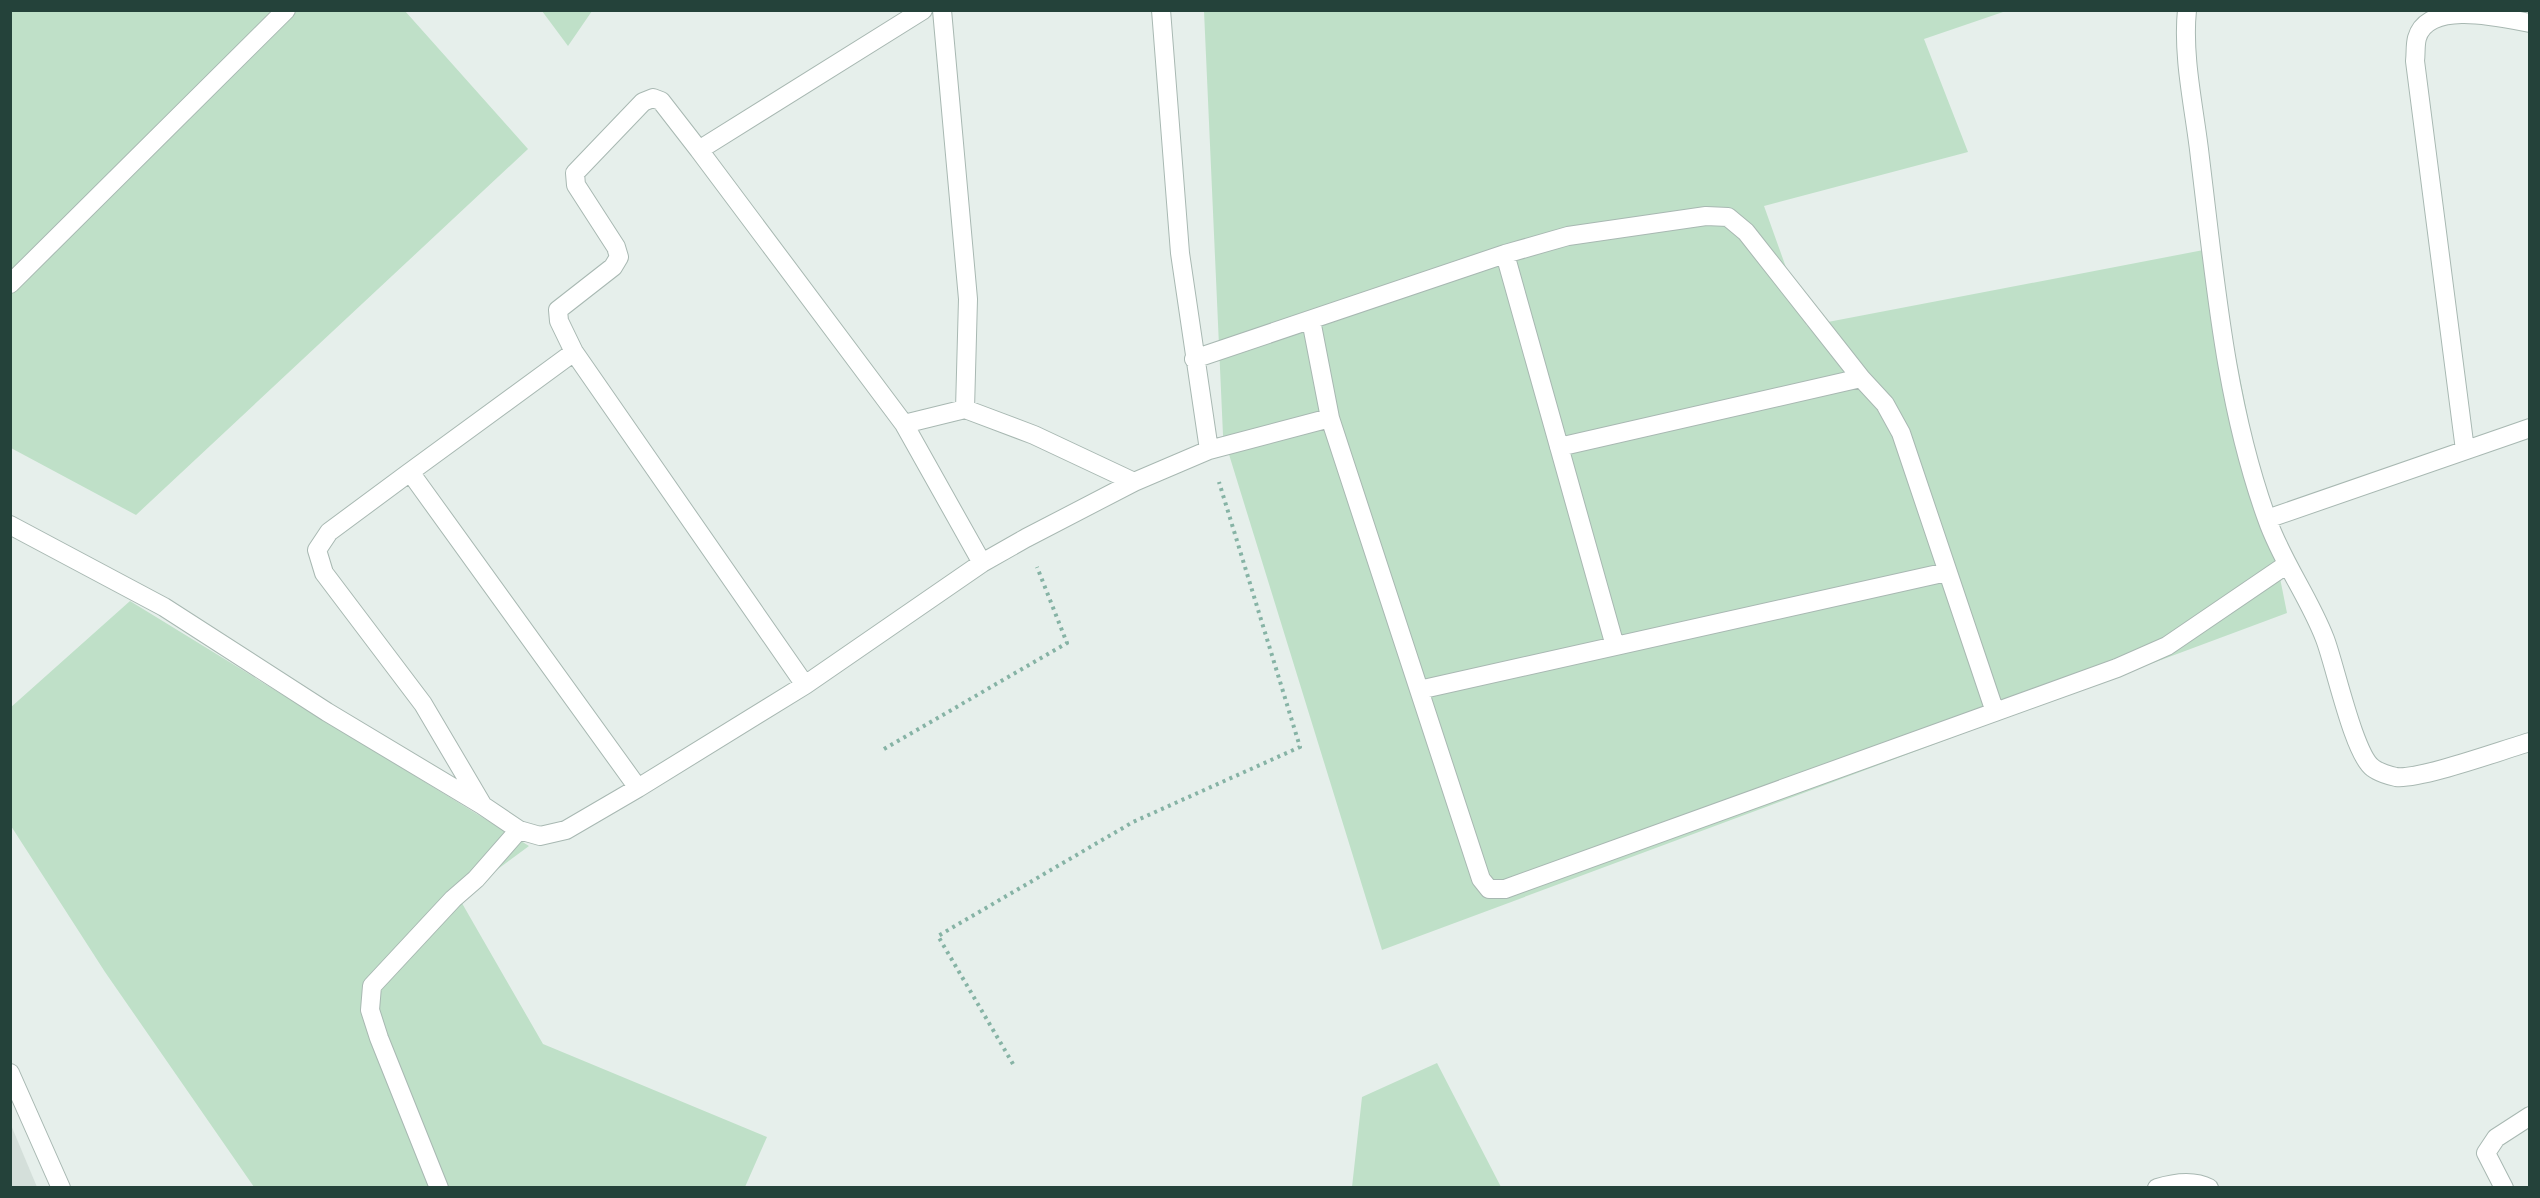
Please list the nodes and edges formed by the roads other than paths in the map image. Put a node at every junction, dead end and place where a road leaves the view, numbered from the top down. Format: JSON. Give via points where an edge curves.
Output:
{"nodes":[{"id":1,"x":286,"y":10,"type":"edge"},
{"id":2,"x":923,"y":10,"type":"edge"},
{"id":3,"x":942,"y":10,"type":"edge"},
{"id":4,"x":1161,"y":10,"type":"edge"},
{"id":5,"x":2187,"y":10,"type":"edge"},
{"id":6,"x":2529,"y":23,"type":"edge"},
{"id":7,"x":699,"y":150,"type":"junction"},
{"id":8,"x":1505,"y":254,"type":"junction"},
{"id":9,"x":10,"y":284,"type":"edge"},
{"id":10,"x":1311,"y":320,"type":"junction"},
{"id":11,"x":574,"y":352,"type":"junction"},
{"id":12,"x":1194,"y":359,"type":"junction"},
{"id":13,"x":1861,"y":378,"type":"junction"},
{"id":14,"x":965,"y":410,"type":"junction"},
{"id":15,"x":1330,"y":418,"type":"junction"},
{"id":16,"x":904,"y":424,"type":"junction"},
{"id":17,"x":2529,"y":428,"type":"edge"},
{"id":18,"x":1559,"y":447,"type":"junction"},
{"id":19,"x":1209,"y":450,"type":"junction"},
{"id":20,"x":2465,"y":450,"type":"junction"},
{"id":21,"x":410,"y":472,"type":"junction"},
{"id":22,"x":1134,"y":482,"type":"junction"},
{"id":23,"x":2267,"y":519,"type":"junction"},
{"id":24,"x":10,"y":525,"type":"edge"},
{"id":25,"x":982,"y":563,"type":"junction"},
{"id":26,"x":2286,"y":564,"type":"junction"},
{"id":27,"x":1947,"y":572,"type":"junction"},
{"id":28,"x":1615,"y":646,"type":"junction"},
{"id":29,"x":805,"y":685,"type":"junction"},
{"id":30,"x":1419,"y":690,"type":"junction"},
{"id":31,"x":1995,"y":712,"type":"junction"},
{"id":32,"x":2529,"y":742,"type":"edge"},
{"id":33,"x":638,"y":788,"type":"junction"},
{"id":34,"x":482,"y":805,"type":"junction"},
{"id":35,"x":519,"y":830,"type":"junction"},
{"id":36,"x":10,"y":1073,"type":"edge"},
{"id":37,"x":2529,"y":1116,"type":"edge"},
{"id":38,"x":62,"y":1188,"type":"edge"},
{"id":39,"x":439,"y":1188,"type":"edge"},
{"id":40,"x":2157,"y":1188,"type":"edge"},
{"id":41,"x":2209,"y":1188,"type":"edge"},
{"id":42,"x":2504,"y":1188,"type":"edge"}],
"edges":[{"from":1,"to":9,"type":"street"},
{"from":2,"to":7,"type":"street"},
{"from":3,"to":14,"type":"street","via":[[968,299]]},
{"from":4,"to":12,"type":"street","via":[[1180,253]]},
{"from":5,"to":23,"type":"street","via":[[2188,57],[2220,326],[2241,433]]},
{"from":6,"to":20,"type":"street","via":[[2448,11],[2428,19],[2417,37],[2415,61]]},
{"from":7,"to":11,"type":"street","via":[[661,101],[653,98],[643,102],[575,173],[576,185],[619,257],[613,267],[558,310]]},
{"from":7,"to":16,"type":"street"},
{"from":8,"to":10,"type":"street"},
{"from":8,"to":13,"type":"street","via":[[1568,236],[1706,216],[1728,217],[1746,232]]},
{"from":8,"to":18,"type":"street"},
{"from":10,"to":12,"type":"street"},
{"from":10,"to":15,"type":"street"},
{"from":11,"to":21,"type":"street"},
{"from":11,"to":29,"type":"street"},
{"from":12,"to":19,"type":"street"},
{"from":13,"to":18,"type":"street"},
{"from":13,"to":27,"type":"street","via":[[1885,404],[1901,432]]},
{"from":14,"to":16,"type":"street"},
{"from":14,"to":22,"type":"street","via":[[1034,435]]},
{"from":15,"to":19,"type":"street"},
{"from":15,"to":30,"type":"street"},
{"from":16,"to":25,"type":"street"},
{"from":17,"to":20,"type":"street"},
{"from":18,"to":28,"type":"street"},
{"from":19,"to":22,"type":"street"},
{"from":20,"to":23,"type":"street"},
{"from":21,"to":33,"type":"street"},
{"from":21,"to":34,"type":"street","via":[[329,532],[317,550],[324,573],[423,704]]},
{"from":22,"to":25,"type":"street"},
{"from":23,"to":26,"type":"street"},
{"from":24,"to":34,"type":"street","via":[[164,606],[327,712]]},
{"from":25,"to":29,"type":"street"},
{"from":26,"to":31,"type":"street","via":[[2167,645],[2117,668]]},
{"from":26,"to":32,"type":"street","via":[[2309,601],[2359,747],[2372,768],[2396,777],[2432,771]]},
{"from":27,"to":28,"type":"street"},
{"from":27,"to":31,"type":"street"},
{"from":28,"to":30,"type":"street"},
{"from":29,"to":33,"type":"street"},
{"from":30,"to":31,"type":"street","via":[[1481,879],[1489,889],[1505,889]]},
{"from":33,"to":35,"type":"street","via":[[566,830],[540,836]]},
{"from":34,"to":35,"type":"street"},
{"from":35,"to":39,"type":"street","via":[[372,986],[370,1010],[379,1038]]},
{"from":36,"to":38,"type":"street"},
{"from":37,"to":42,"type":"street","via":[[2496,1138],[2486,1153]]},
{"from":40,"to":41,"type":"street","via":[[2172,1183],[2202,1184]]}]}
